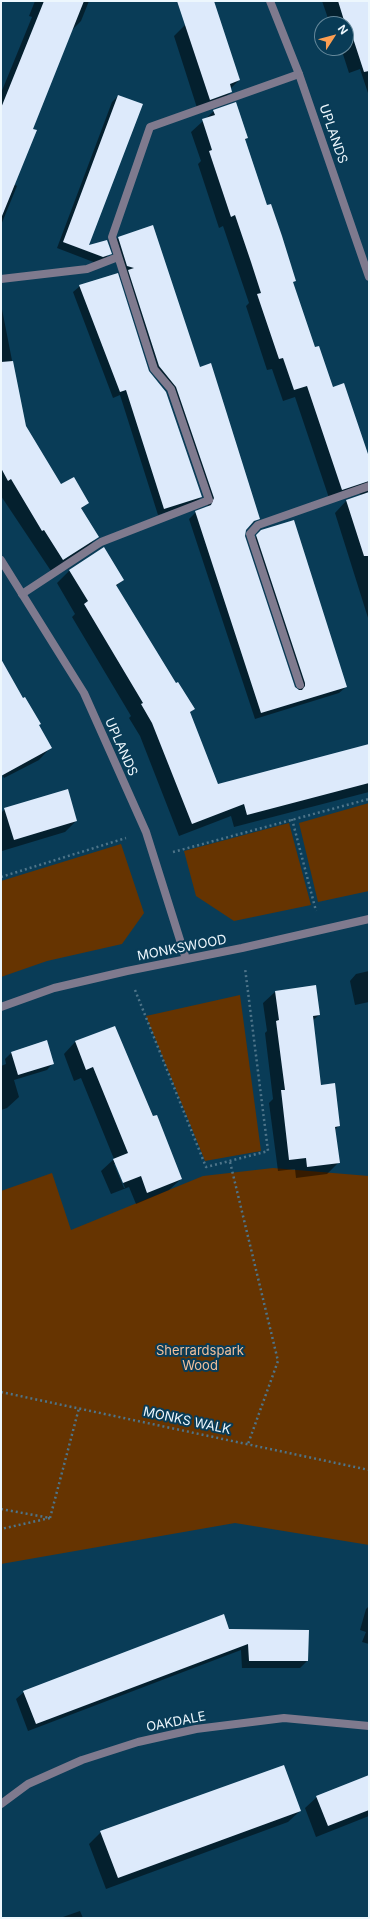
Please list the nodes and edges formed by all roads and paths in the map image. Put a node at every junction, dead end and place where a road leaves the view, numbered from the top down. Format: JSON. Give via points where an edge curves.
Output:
{"nodes":[{"id":1,"x":270,"y":1,"type":"edge"},
{"id":2,"x":299,"y":74,"type":"junction"},
{"id":3,"x":118,"y":257,"type":"junction"},
{"id":4,"x":369,"y":277,"type":"edge"},
{"id":5,"x":1,"y":280,"type":"edge"},
{"id":6,"x":369,"y":486,"type":"edge"},
{"id":7,"x":1,"y":560,"type":"edge"},
{"id":8,"x":22,"y":594,"type":"junction"},
{"id":9,"x":300,"y":685,"type":"dead end"},
{"id":10,"x":369,"y":799,"type":"edge"},
{"id":11,"x":292,"y":819,"type":"junction"},
{"id":12,"x":146,"y":832,"type":"junction"},
{"id":13,"x":155,"y":857,"type":"junction"},
{"id":14,"x":1,"y":877,"type":"edge"},
{"id":15,"x":369,"y":919,"type":"edge"},
{"id":16,"x":320,"y":929,"type":"junction"},
{"id":17,"x":242,"y":948,"type":"junction"},
{"id":18,"x":186,"y":959,"type":"junction"},
{"id":19,"x":127,"y":971,"type":"junction"},
{"id":20,"x":1,"y":1007,"type":"edge"},
{"id":21,"x":230,"y":1162,"type":"junction"},
{"id":22,"x":1,"y":1392,"type":"edge"},
{"id":23,"x":79,"y":1408,"type":"junction"},
{"id":24,"x":248,"y":1444,"type":"junction"},
{"id":25,"x":369,"y":1470,"type":"edge"},
{"id":26,"x":1,"y":1509,"type":"edge"},
{"id":27,"x":50,"y":1518,"type":"junction"},
{"id":28,"x":1,"y":1529,"type":"edge"},
{"id":29,"x":369,"y":1726,"type":"edge"},
{"id":30,"x":1,"y":1804,"type":"edge"}],
"edges":[{"from":1,"to":2,"type":"street","name":"UPLANDS"},
{"from":2,"to":3,"type":"street","via":[[150,127],[112,237]]},
{"from":2,"to":4,"type":"street","name":"UPLANDS"},
{"from":3,"to":5,"type":"street","via":[[87,269]]},
{"from":3,"to":8,"type":"street","via":[[154,369],[171,389],[209,500],[101,542]]},
{"from":6,"to":9,"type":"street","via":[[258,524],[250,534]]},
{"from":7,"to":8,"type":"street","name":"UPLANDS"},
{"from":8,"to":12,"type":"street","name":"UPLANDS","via":[[84,693]]},
{"from":10,"to":11,"type":"path"},
{"from":11,"to":13,"type":"path"},
{"from":11,"to":16,"type":"path"},
{"from":12,"to":13,"type":"street","name":"UPLANDS"},
{"from":12,"to":14,"type":"path"},
{"from":13,"to":18,"type":"street","name":"UPLANDS"},
{"from":15,"to":16,"type":"street","name":"MONKSWOOD"},
{"from":16,"to":17,"type":"street","name":"MONKSWOOD"},
{"from":17,"to":18,"type":"street","name":"MONKSWOOD"},
{"from":17,"to":21,"type":"path","via":[[268,1152]]},
{"from":18,"to":19,"type":"street","name":"MONKSWOOD"},
{"from":19,"to":20,"type":"street","name":"MONKSWOOD","via":[[54,988]]},
{"from":19,"to":21,"type":"path","via":[[206,1167]]},
{"from":21,"to":24,"type":"path","via":[[278,1361]]},
{"from":22,"to":23,"type":"path","name":"MONKS WALK"},
{"from":23,"to":24,"type":"path","name":"MONKS WALK"},
{"from":23,"to":27,"type":"path"},
{"from":24,"to":25,"type":"path","name":"MONKS WALK"},
{"from":26,"to":27,"type":"path"},
{"from":27,"to":28,"type":"path"},
{"from":29,"to":30,"type":"street","name":"OAKDALE","via":[[284,1718],[196,1729],[138,1742],[82,1760],[28,1784]]}]}
